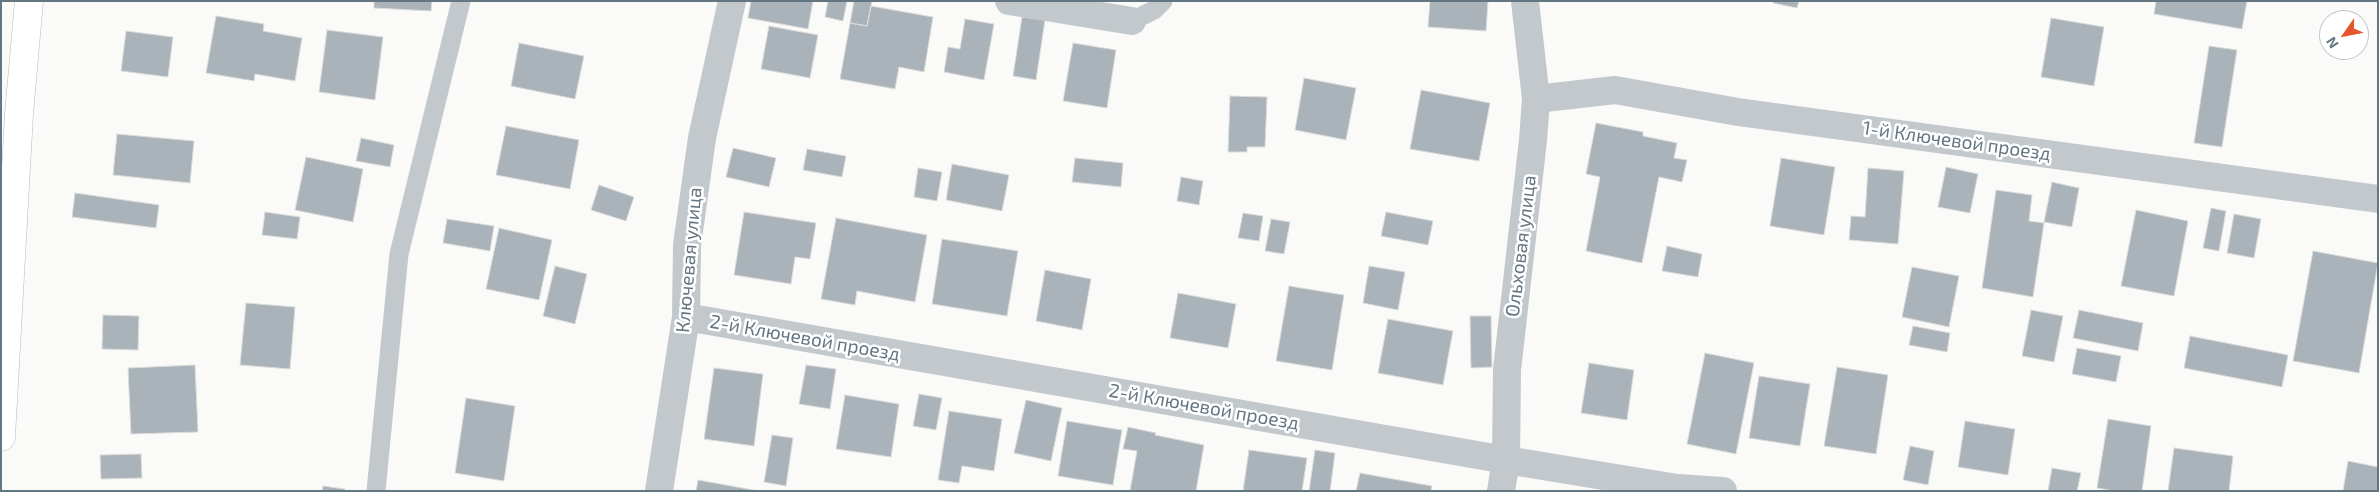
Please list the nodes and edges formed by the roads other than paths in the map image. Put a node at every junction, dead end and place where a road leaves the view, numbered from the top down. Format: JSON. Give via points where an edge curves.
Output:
{"nodes":[{"id":1,"x":29,"y":1,"type":"edge"},
{"id":2,"x":461,"y":1,"type":"edge"},
{"id":3,"x":732,"y":1,"type":"edge"},
{"id":4,"x":1009,"y":1,"type":"edge"},
{"id":5,"x":1163,"y":1,"type":"edge"},
{"id":6,"x":1525,"y":1,"type":"edge"},
{"id":7,"x":1132,"y":21,"type":"joint"},
{"id":8,"x":1536,"y":99,"type":"junction"},
{"id":9,"x":2378,"y":199,"type":"edge"},
{"id":10,"x":686,"y":317,"type":"junction"},
{"id":11,"x":1,"y":437,"type":"edge"},
{"id":12,"x":1506,"y":460,"type":"junction"},
{"id":13,"x":376,"y":491,"type":"edge"},
{"id":14,"x":659,"y":491,"type":"edge"},
{"id":15,"x":1501,"y":491,"type":"edge"},
{"id":16,"x":1723,"y":491,"type":"edge"}],
"edges":[{"from":1,"to":11,"type":"street","via":[[19,114]]},
{"from":2,"to":13,"type":"lane","via":[[399,254]]},
{"from":3,"to":10,"type":"street","name":"Ключевая улица","via":[[702,138],[687,245]]},
{"from":4,"to":7,"type":"street"},
{"from":5,"to":7,"type":"lane","via":[[1154,10]]},
{"from":6,"to":8,"type":"street","name":"Ольховая улица"},
{"from":8,"to":9,"type":"street","name":"1-й Ключевой проезд","via":[[1615,90],[1738,112]]},
{"from":8,"to":12,"type":"street","name":"Ольховая улица","via":[[1507,370]]},
{"from":10,"to":12,"type":"street","name":"2-й Ключевой проезд"},
{"from":10,"to":14,"type":"street","name":"Ключевая улица"},
{"from":12,"to":15,"type":"street","name":"Ольховая улица"},
{"from":12,"to":16,"type":"street","name":"2-й Ключевой проезд","via":[[1677,488]]}]}
